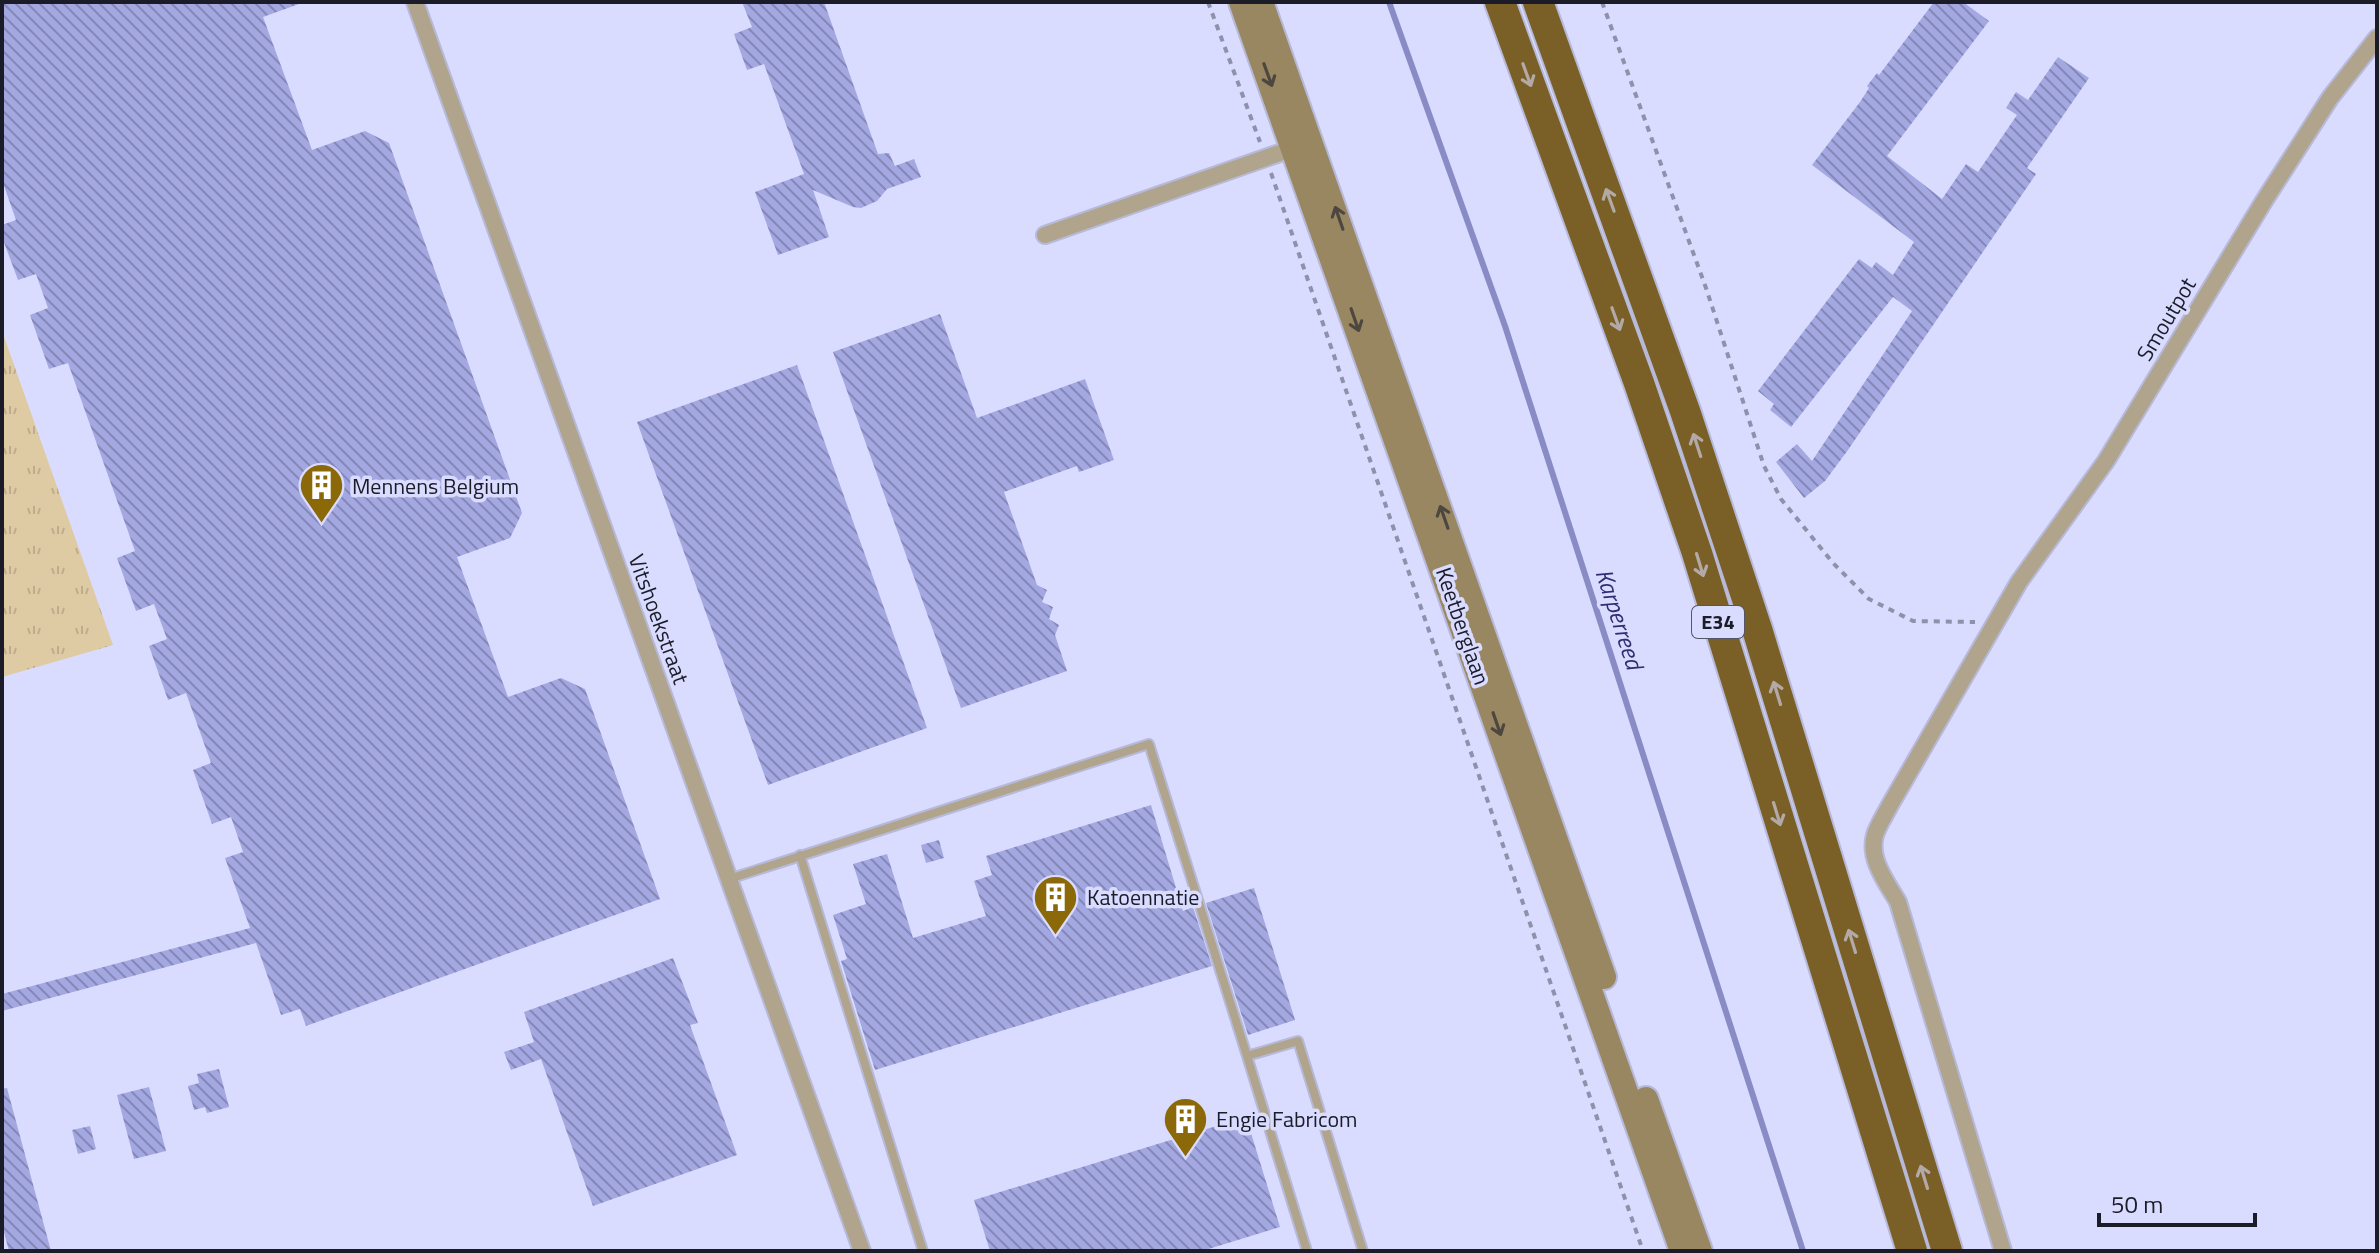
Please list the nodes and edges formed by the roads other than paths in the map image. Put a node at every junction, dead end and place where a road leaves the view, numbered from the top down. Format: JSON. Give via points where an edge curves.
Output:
{"nodes":[{"id":1,"x":415,"y":2,"type":"edge"},
{"id":2,"x":1241,"y":2,"type":"edge"},
{"id":3,"x":1261,"y":2,"type":"edge"},
{"id":4,"x":1500,"y":2,"type":"edge"},
{"id":5,"x":1538,"y":2,"type":"edge"},
{"id":6,"x":2377,"y":38,"type":"edge"},
{"id":7,"x":1294,"y":148,"type":"junction"},
{"id":8,"x":1045,"y":235,"type":"dead end"},
{"id":9,"x":800,"y":855,"type":"junction"},
{"id":10,"x":728,"y":879,"type":"junction"},
{"id":11,"x":1247,"y":1056,"type":"junction"},
{"id":12,"x":862,"y":1251,"type":"edge"},
{"id":13,"x":923,"y":1251,"type":"edge"},
{"id":14,"x":1307,"y":1251,"type":"edge"},
{"id":15,"x":1363,"y":1251,"type":"edge"},
{"id":16,"x":1682,"y":1251,"type":"edge"},
{"id":17,"x":1700,"y":1251,"type":"edge"},
{"id":18,"x":1912,"y":1251,"type":"edge"},
{"id":19,"x":1947,"y":1251,"type":"edge"},
{"id":20,"x":2003,"y":1251,"type":"edge"}],
"edges":[{"from":1,"to":10,"type":"street","name":"Vitshoekstraat"},
{"from":2,"to":7,"type":"main road","name":"Keetberglaan","one_way":true},
{"from":17,"to":3,"type":"main road","name":"Keetberglaan","one_way":true},
{"from":4,"to":18,"type":"highway","number":"E34","one_way":true,"via":[[1697,553]]},
{"from":19,"to":5,"type":"highway","number":"E34","one_way":true,"via":[[1757,629]]},
{"from":6,"to":20,"type":"street","name":"Smoutpot","via":[[2330,98],[2106,461],[1993,623],[1874,836],[1874,855],[1898,902]]},
{"from":7,"to":8,"type":"street"},
{"from":7,"to":16,"type":"main road","name":"Keetberglaan","one_way":true},
{"from":9,"to":10,"type":"lane"},
{"from":9,"to":11,"type":"lane","via":[[1149,744]]},
{"from":9,"to":13,"type":"lane"},
{"from":10,"to":12,"type":"street","name":"Vitshoekstraat"},
{"from":11,"to":14,"type":"lane"},
{"from":11,"to":15,"type":"lane","via":[[1298,1041]]}]}
